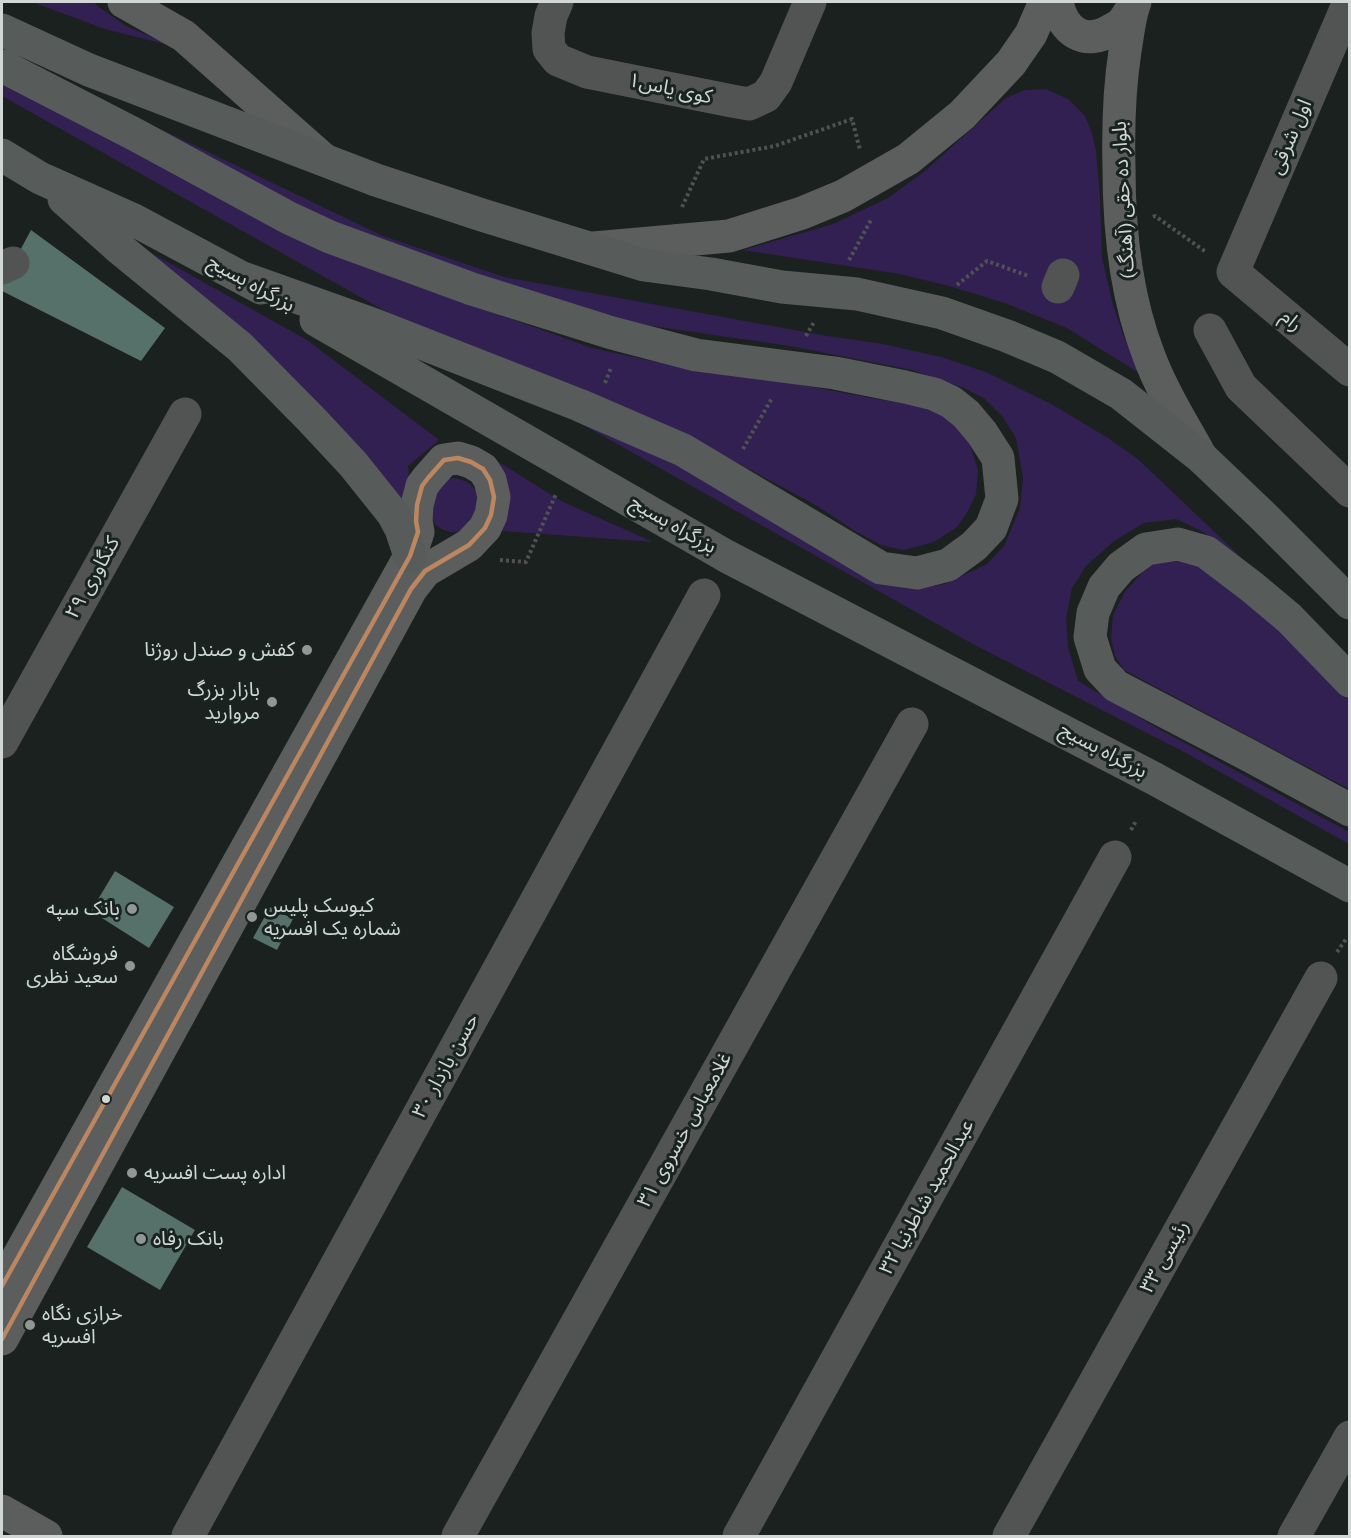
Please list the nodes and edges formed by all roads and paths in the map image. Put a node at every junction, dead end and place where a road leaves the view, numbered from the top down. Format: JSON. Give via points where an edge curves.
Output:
{"nodes":[{"id":1,"x":124,"y":2,"type":"edge"},
{"id":2,"x":557,"y":2,"type":"edge"},
{"id":3,"x":810,"y":2,"type":"edge"},
{"id":4,"x":1045,"y":2,"type":"edge"},
{"id":5,"x":1057,"y":2,"type":"edge"},
{"id":6,"x":1349,"y":2,"type":"edge"},
{"id":7,"x":1134,"y":5,"type":"edge"},
{"id":8,"x":2,"y":30,"type":"edge"},
{"id":9,"x":2,"y":66,"type":"edge"},
{"id":10,"x":2,"y":155,"type":"edge"},
{"id":11,"x":326,"y":162,"type":"junction"},
{"id":12,"x":40,"y":178,"type":"junction"},
{"id":13,"x":1146,"y":222,"type":"dead end"},
{"id":14,"x":594,"y":248,"type":"junction"},
{"id":15,"x":1233,"y":272,"type":"junction"},
{"id":16,"x":243,"y":278,"type":"junction"},
{"id":17,"x":1060,"y":281,"type":"dead end"},
{"id":18,"x":927,"y":309,"type":"junction"},
{"id":19,"x":1210,"y":330,"type":"dead end"},
{"id":20,"x":1350,"y":370,"type":"edge"},
{"id":21,"x":185,"y":414,"type":"dead end"},
{"id":22,"x":1201,"y":457,"type":"junction"},
{"id":23,"x":1350,"y":491,"type":"edge"},
{"id":24,"x":410,"y":556,"type":"junction"},
{"id":25,"x":705,"y":595,"type":"dead end"},
{"id":26,"x":1350,"y":603,"type":"edge"},
{"id":27,"x":1350,"y":681,"type":"edge"},
{"id":28,"x":912,"y":724,"type":"dead end"},
{"id":29,"x":2,"y":742,"type":"edge"},
{"id":30,"x":1350,"y":810,"type":"edge"},
{"id":31,"x":1115,"y":857,"type":"dead end"},
{"id":32,"x":1350,"y":886,"type":"edge"},
{"id":33,"x":1321,"y":978,"type":"dead end"},
{"id":34,"x":2,"y":1286,"type":"edge"},
{"id":35,"x":2,"y":1340,"type":"edge"},
{"id":36,"x":1350,"y":1437,"type":"edge"},
{"id":37,"x":2,"y":1511,"type":"edge"},
{"id":38,"x":46,"y":1536,"type":"edge"},
{"id":39,"x":188,"y":1536,"type":"edge"},
{"id":40,"x":458,"y":1536,"type":"edge"},
{"id":41,"x":739,"y":1536,"type":"edge"},
{"id":42,"x":1009,"y":1536,"type":"edge"},
{"id":43,"x":1294,"y":1536,"type":"edge"}],
"edges":[{"from":1,"to":11,"type":"main road","via":[[184,36]]},
{"from":2,"to":3,"type":"street","name":"کوی یاس۱","via":[[548,33],[549,48],[558,60],[586,72],[749,104],[766,96],[776,82]]},
{"from":4,"to":14,"type":"main road","via":[[1031,34],[1011,63],[962,115],[908,159],[843,196],[729,236]]},
{"from":5,"to":7,"type":"main road","via":[[1066,24],[1090,38],[1121,24]]},
{"from":6,"to":15,"type":"street","name":"اول شرقی"},
{"from":7,"to":22,"type":"main road","name":"بلوار ده حقی (آهنگ)","via":[[1118,118],[1119,199],[1131,299],[1159,380]]},
{"from":8,"to":11,"type":"highway","via":[[89,70]]},
{"from":9,"to":16,"type":"highway","via":[[289,218],[472,289],[696,355],[835,373],[934,394],[966,414],[982,433],[998,458],[1002,499],[991,528],[975,546],[948,565],[917,573],[881,568],[683,450],[375,325]]},
{"from":10,"to":12,"type":"highway","name":"بزرگراه بسیج"},
{"from":11,"to":14,"type":"highway"},
{"from":12,"to":16,"type":"highway","name":"بزرگراه بسیج","via":[[134,220]]},
{"from":12,"to":24,"type":"highway","via":[[240,346],[353,464],[393,514]]},
{"from":13,"to":15,"type":"path","via":[[1155,216]]},
{"from":14,"to":18,"type":"highway","via":[[644,265],[782,287],[857,294]]},
{"from":15,"to":20,"type":"street","name":"رام"},
{"from":16,"to":32,"type":"highway","name":"بزرگراه بسیج","via":[[726,556],[1155,779]]},
{"from":17,"to":18,"type":"path","via":[[987,261]]},
{"from":18,"to":22,"type":"highway","via":[[1057,357],[1121,394]]},
{"from":19,"to":23,"type":"street","via":[[1241,387]]},
{"from":21,"to":29,"type":"street","name":"کنگاوری ۲۹"},
{"from":22,"to":26,"type":"highway"},
{"from":24,"to":34,"type":"main road"},
{"from":24,"to":35,"type":"main road","via":[[418,532],[417,505],[428,478],[444,460],[458,458],[483,469],[494,497],[485,528],[469,545],[425,571],[411,589]]},
{"from":25,"to":39,"type":"street","name":"حسن بازدار ۳۰"},
{"from":27,"to":30,"type":"highway","via":[[1289,618],[1244,581],[1206,552],[1178,544],[1146,549],[1121,567],[1104,587],[1093,613],[1090,637],[1100,669],[1116,686]]},
{"from":28,"to":40,"type":"street","name":"غلامعباس خسروی ۳۱"},
{"from":31,"to":41,"type":"street","name":"عبدالحمید شاطرنیا ۳۲"},
{"from":33,"to":42,"type":"street","name":"رئیسی ۳۳"},
{"from":36,"to":43,"type":"street"},
{"from":37,"to":38,"type":"main road"}]}
